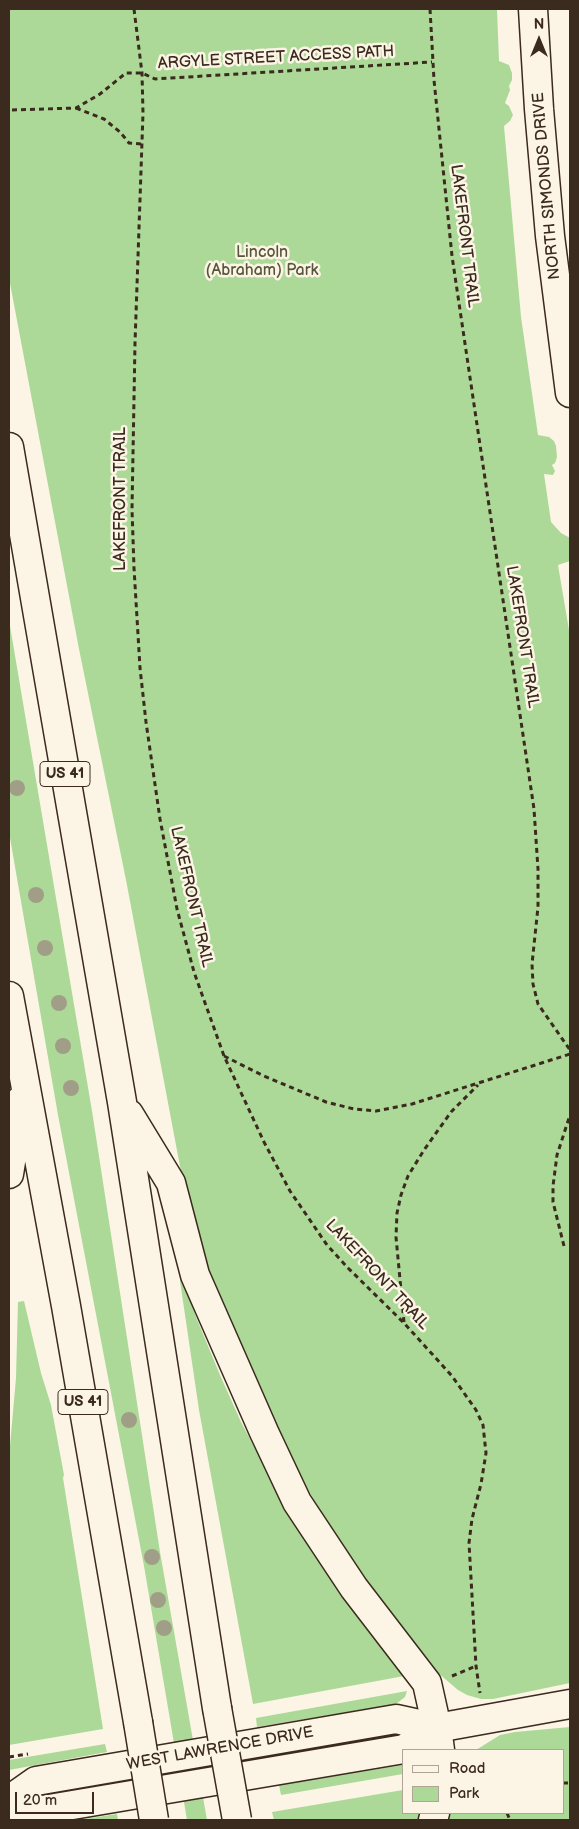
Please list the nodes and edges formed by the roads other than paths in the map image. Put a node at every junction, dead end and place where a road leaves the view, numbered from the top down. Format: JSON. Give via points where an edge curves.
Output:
{"nodes":[{"id":1,"x":533,"y":9,"type":"edge"},
{"id":2,"x":570,"y":393,"type":"edge"},
{"id":3,"x":9,"y":446,"type":"edge"},
{"id":4,"x":9,"y":996,"type":"edge"},
{"id":5,"x":24,"y":1081,"type":"junction"},
{"id":6,"x":122,"y":1102,"type":"junction"},
{"id":7,"x":9,"y":1174,"type":"edge"},
{"id":8,"x":570,"y":1704,"type":"edge"},
{"id":9,"x":439,"y":1739,"type":"edge"},
{"id":10,"x":402,"y":1749,"type":"edge"},
{"id":11,"x":404,"y":1749,"type":"edge"},
{"id":12,"x":9,"y":1800,"type":"edge"},
{"id":13,"x":9,"y":1805,"type":"edge"},
{"id":14,"x":154,"y":1820,"type":"edge"},
{"id":15,"x":237,"y":1820,"type":"edge"}],
"edges":[{"from":1,"to":2,"type":"main road","name":"NORTH SIMONDS DRIVE","via":[[550,236]]},
{"from":3,"to":6,"type":"main road","number":"US 41"},
{"from":4,"to":5,"type":"main road","number":"US 41"},
{"from":5,"to":7,"type":"main road"},
{"from":5,"to":14,"type":"main road","number":"US 41","bridge":true},
{"from":6,"to":9,"type":"main road","via":[[171,1183],[195,1274],[297,1502],[354,1588],[427,1683]]},
{"from":6,"to":15,"type":"main road","number":"US 41","bridge":true},
{"from":8,"to":9,"type":"main road","name":"WEST LAWRENCE DRIVE"},
{"from":9,"to":11,"type":"main road","name":"WEST LAWRENCE DRIVE"},
{"from":9,"to":12,"type":"main road","name":"WEST LAWRENCE DRIVE","via":[[396,1718],[36,1781]]},
{"from":10,"to":13,"type":"main road","name":"WEST LAWRENCE DRIVE","via":[[42,1810]]}]}
